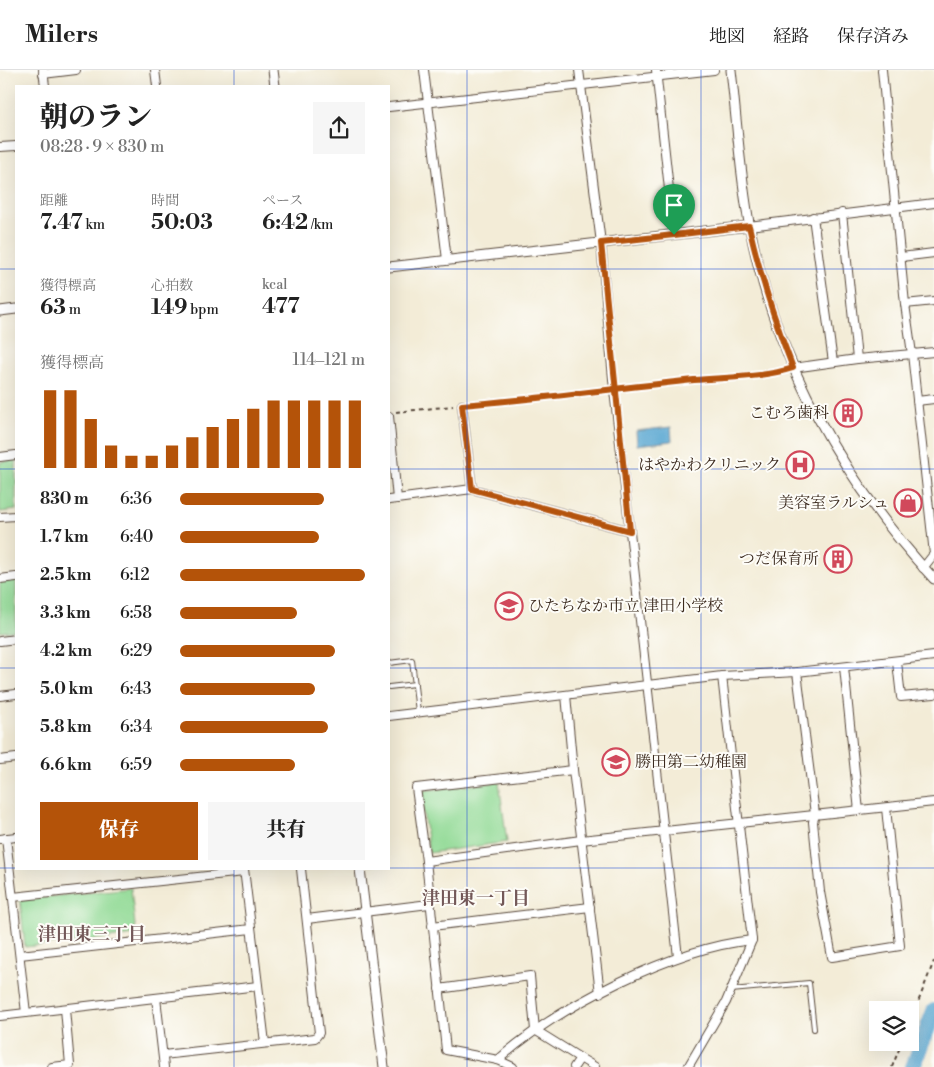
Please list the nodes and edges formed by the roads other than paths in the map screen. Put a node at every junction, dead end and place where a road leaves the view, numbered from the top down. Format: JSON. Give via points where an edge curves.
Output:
{"nodes":[{"id":1,"x":76,"y":70,"type":"edge"},
{"id":2,"x":155,"y":70,"type":"edge"},
{"id":3,"x":273,"y":70,"type":"edge"},
{"id":4,"x":424,"y":70,"type":"edge"},
{"id":5,"x":579,"y":70,"type":"edge"},
{"id":6,"x":714,"y":70,"type":"edge"},
{"id":7,"x":732,"y":70,"type":"edge"},
{"id":8,"x":882,"y":70,"type":"edge"},
{"id":9,"x":43,"y":72,"type":"edge"},
{"id":10,"x":656,"y":73,"type":"edge"},
{"id":11,"x":45,"y":85,"type":"edge"},
{"id":12,"x":157,"y":85,"type":"edge"},
{"id":13,"x":275,"y":85,"type":"edge"},
{"id":14,"x":581,"y":85,"type":"junction"},
{"id":15,"x":428,"y":103,"type":"junction"},
{"id":16,"x":390,"y":107,"type":"edge"},
{"id":17,"x":15,"y":146,"type":"edge"},
{"id":18,"x":0,"y":148,"type":"edge"},
{"id":19,"x":934,"y":203,"type":"edge"},
{"id":20,"x":897,"y":208,"type":"junction"},
{"id":21,"x":842,"y":213,"type":"junction"},
{"id":22,"x":813,"y":217,"type":"junction"},
{"id":23,"x":749,"y":226,"type":"junction"},
{"id":24,"x":674,"y":235,"type":"junction"},
{"id":25,"x":601,"y":243,"type":"junction"},
{"id":26,"x":934,"y":253,"type":"edge"},
{"id":27,"x":902,"y":258,"type":"junction"},
{"id":28,"x":447,"y":260,"type":"junction"},
{"id":29,"x":390,"y":267,"type":"edge"},
{"id":30,"x":934,"y":301,"type":"edge"},
{"id":31,"x":904,"y":304,"type":"junction"},
{"id":32,"x":15,"y":309,"type":"edge"},
{"id":33,"x":0,"y":311,"type":"edge"},
{"id":34,"x":934,"y":352,"type":"edge"},
{"id":35,"x":912,"y":354,"type":"junction"},
{"id":36,"x":857,"y":359,"type":"junction"},
{"id":37,"x":833,"y":362,"type":"junction"},
{"id":38,"x":793,"y":368,"type":"junction"},
{"id":39,"x":934,"y":399,"type":"edge"},
{"id":40,"x":917,"y":401,"type":"junction"},
{"id":41,"x":462,"y":405,"type":"road end"},
{"id":42,"x":390,"y":426,"type":"edge"},
{"id":43,"x":15,"y":455,"type":"edge"},
{"id":44,"x":0,"y":457,"type":"edge"},
{"id":45,"x":472,"y":489,"type":"junction"},
{"id":46,"x":397,"y":499,"type":"junction"},
{"id":47,"x":390,"y":500,"type":"edge"},
{"id":48,"x":15,"y":516,"type":"edge"},
{"id":49,"x":0,"y":517,"type":"edge"},
{"id":50,"x":630,"y":531,"type":"junction"},
{"id":51,"x":924,"y":568,"type":"junction"},
{"id":52,"x":15,"y":577,"type":"edge"},
{"id":53,"x":0,"y":579,"type":"edge"},
{"id":54,"x":934,"y":579,"type":"edge"},
{"id":55,"x":15,"y":639,"type":"edge"},
{"id":56,"x":0,"y":640,"type":"edge"},
{"id":57,"x":934,"y":656,"type":"edge"},
{"id":58,"x":897,"y":662,"type":"junction"},
{"id":59,"x":390,"y":663,"type":"edge"},
{"id":60,"x":844,"y":667,"type":"junction"},
{"id":61,"x":797,"y":672,"type":"junction"},
{"id":62,"x":722,"y":676,"type":"junction"},
{"id":63,"x":415,"y":684,"type":"junction"},
{"id":64,"x":648,"y":685,"type":"junction"},
{"id":65,"x":390,"y":687,"type":"edge"},
{"id":66,"x":15,"y":694,"type":"edge"},
{"id":67,"x":934,"y":694,"type":"edge"},
{"id":68,"x":566,"y":695,"type":"junction"},
{"id":69,"x":0,"y":696,"type":"edge"},
{"id":70,"x":418,"y":712,"type":"junction"},
{"id":71,"x":390,"y":716,"type":"edge"},
{"id":72,"x":15,"y":758,"type":"edge"},
{"id":73,"x":0,"y":760,"type":"edge"},
{"id":74,"x":573,"y":770,"type":"junction"},
{"id":75,"x":934,"y":802,"type":"edge"},
{"id":76,"x":886,"y":808,"type":"junction"},
{"id":77,"x":859,"y":811,"type":"junction"},
{"id":78,"x":815,"y":814,"type":"junction"},
{"id":79,"x":738,"y":822,"type":"junction"},
{"id":80,"x":664,"y":830,"type":"junction"},
{"id":81,"x":3,"y":838,"type":"edge"},
{"id":82,"x":581,"y":840,"type":"junction"},
{"id":83,"x":426,"y":860,"type":"junction"},
{"id":84,"x":244,"y":870,"type":"edge"},
{"id":85,"x":301,"y":870,"type":"edge"},
{"id":86,"x":360,"y":870,"type":"edge"},
{"id":87,"x":13,"y":897,"type":"junction"},
{"id":88,"x":429,"y":904,"type":"junction"},
{"id":89,"x":590,"y":908,"type":"junction"},
{"id":90,"x":365,"y":912,"type":"junction"},
{"id":91,"x":307,"y":919,"type":"junction"},
{"id":92,"x":432,"y":926,"type":"junction"},
{"id":93,"x":251,"y":929,"type":"junction"},
{"id":94,"x":752,"y":940,"type":"junction"},
{"id":95,"x":20,"y":955,"type":"junction"},
{"id":96,"x":678,"y":957,"type":"junction"},
{"id":97,"x":258,"y":986,"type":"junction"},
{"id":98,"x":439,"y":989,"type":"junction"},
{"id":99,"x":731,"y":990,"type":"junction"},
{"id":100,"x":600,"y":993,"type":"junction"},
{"id":101,"x":156,"y":998,"type":"junction"},
{"id":102,"x":64,"y":1009,"type":"junction"},
{"id":103,"x":26,"y":1013,"type":"junction"},
{"id":104,"x":0,"y":1016,"type":"edge"},
{"id":105,"x":814,"y":1029,"type":"dead end"},
{"id":106,"x":535,"y":1030,"type":"junction"},
{"id":107,"x":265,"y":1043,"type":"junction"},
{"id":108,"x":163,"y":1055,"type":"junction"},
{"id":109,"x":580,"y":1058,"type":"junction"},
{"id":110,"x":498,"y":1060,"type":"junction"},
{"id":111,"x":52,"y":1067,"type":"edge"},
{"id":112,"x":164,"y":1067,"type":"edge"},
{"id":113,"x":384,"y":1067,"type":"edge"},
{"id":114,"x":513,"y":1067,"type":"edge"},
{"id":115,"x":574,"y":1067,"type":"edge"},
{"id":116,"x":595,"y":1067,"type":"edge"},
{"id":117,"x":688,"y":1067,"type":"edge"}],
"edges":[{"from":1,"to":9,"type":"street"},
{"from":2,"to":12,"type":"street"},
{"from":3,"to":13,"type":"street"},
{"from":4,"to":15,"type":"street"},
{"from":5,"to":14,"type":"street"},
{"from":6,"to":10,"type":"street"},
{"from":7,"to":23,"type":"street"},
{"from":8,"to":20,"type":"street"},
{"from":9,"to":11,"type":"street"},
{"from":10,"to":14,"type":"street"},
{"from":10,"to":24,"type":"street"},
{"from":14,"to":15,"type":"street"},
{"from":14,"to":25,"type":"street"},
{"from":15,"to":16,"type":"street"},
{"from":15,"to":28,"type":"street"},
{"from":17,"to":18,"type":"street"},
{"from":19,"to":20,"type":"street"},
{"from":20,"to":21,"type":"street"},
{"from":20,"to":27,"type":"street"},
{"from":21,"to":22,"type":"street"},
{"from":21,"to":36,"type":"street"},
{"from":22,"to":23,"type":"street"},
{"from":22,"to":37,"type":"street"},
{"from":23,"to":24,"type":"street"},
{"from":23,"to":38,"type":"street","via":[[778,329]]},
{"from":24,"to":25,"type":"street"},
{"from":25,"to":28,"type":"street"},
{"from":25,"to":50,"type":"street"},
{"from":26,"to":27,"type":"street"},
{"from":27,"to":31,"type":"street"},
{"from":28,"to":29,"type":"street"},
{"from":30,"to":31,"type":"street"},
{"from":31,"to":35,"type":"street"},
{"from":32,"to":33,"type":"street"},
{"from":34,"to":35,"type":"street"},
{"from":35,"to":36,"type":"street"},
{"from":35,"to":40,"type":"street"},
{"from":36,"to":37,"type":"street"},
{"from":37,"to":38,"type":"street"},
{"from":38,"to":51,"type":"street","via":[[847,468]]},
{"from":39,"to":40,"type":"street"},
{"from":40,"to":51,"type":"street","via":[[934,554]]},
{"from":41,"to":45,"type":"street"},
{"from":42,"to":46,"type":"street"},
{"from":43,"to":44,"type":"street"},
{"from":45,"to":46,"type":"street"},
{"from":45,"to":50,"type":"street"},
{"from":46,"to":47,"type":"street"},
{"from":48,"to":49,"type":"street"},
{"from":50,"to":64,"type":"street"},
{"from":51,"to":54,"type":"street"},
{"from":52,"to":53,"type":"street"},
{"from":55,"to":56,"type":"street"},
{"from":57,"to":58,"type":"street"},
{"from":58,"to":60,"type":"street"},
{"from":58,"to":67,"type":"street","via":[[901,697]]},
{"from":59,"to":63,"type":"lane","via":[[412,660]]},
{"from":60,"to":61,"type":"street"},
{"from":60,"to":77,"type":"street"},
{"from":61,"to":62,"type":"street"},
{"from":61,"to":78,"type":"street"},
{"from":62,"to":64,"type":"street"},
{"from":62,"to":79,"type":"street"},
{"from":63,"to":65,"type":"lane"},
{"from":63,"to":70,"type":"lane"},
{"from":64,"to":68,"type":"street"},
{"from":64,"to":80,"type":"street"},
{"from":66,"to":69,"type":"street"},
{"from":68,"to":70,"type":"street"},
{"from":68,"to":74,"type":"street"},
{"from":70,"to":71,"type":"street"},
{"from":72,"to":73,"type":"street"},
{"from":74,"to":82,"type":"street"},
{"from":74,"to":83,"type":"street","via":[[416,788]]},
{"from":75,"to":76,"type":"street"},
{"from":76,"to":77,"type":"street"},
{"from":76,"to":78,"type":"street","via":[[900,946],[832,957],[820,892],[813,822]]},
{"from":77,"to":78,"type":"street"},
{"from":78,"to":79,"type":"street"},
{"from":79,"to":80,"type":"street"},
{"from":79,"to":94,"type":"street"},
{"from":80,"to":82,"type":"street"},
{"from":80,"to":96,"type":"street"},
{"from":81,"to":87,"type":"street"},
{"from":82,"to":83,"type":"street"},
{"from":82,"to":89,"type":"street"},
{"from":83,"to":88,"type":"street"},
{"from":84,"to":87,"type":"street"},
{"from":84,"to":93,"type":"street"},
{"from":85,"to":91,"type":"street"},
{"from":86,"to":90,"type":"street"},
{"from":87,"to":95,"type":"street"},
{"from":88,"to":90,"type":"street"},
{"from":88,"to":92,"type":"street"},
{"from":89,"to":92,"type":"street"},
{"from":89,"to":100,"type":"street"},
{"from":90,"to":91,"type":"street"},
{"from":90,"to":113,"type":"street"},
{"from":91,"to":107,"type":"street","via":[[319,1032],[315,1038]]},
{"from":92,"to":98,"type":"street"},
{"from":93,"to":95,"type":"street"},
{"from":93,"to":97,"type":"street"},
{"from":94,"to":96,"type":"street","via":[[730,942]]},
{"from":94,"to":99,"type":"street"},
{"from":95,"to":103,"type":"street"},
{"from":96,"to":100,"type":"street"},
{"from":97,"to":101,"type":"street"},
{"from":97,"to":107,"type":"street"},
{"from":98,"to":106,"type":"street","via":[[530,976]]},
{"from":98,"to":110,"type":"street","via":[[446,1050]]},
{"from":99,"to":105,"type":"lane","via":[[809,983]]},
{"from":99,"to":117,"type":"street"},
{"from":100,"to":106,"type":"street"},
{"from":101,"to":102,"type":"street"},
{"from":101,"to":108,"type":"street"},
{"from":102,"to":103,"type":"street"},
{"from":102,"to":111,"type":"street","via":[[70,1065]]},
{"from":103,"to":104,"type":"street"},
{"from":106,"to":109,"type":"street"},
{"from":106,"to":110,"type":"street"},
{"from":107,"to":108,"type":"street"},
{"from":108,"to":112,"type":"street"},
{"from":109,"to":115,"type":"street"},
{"from":109,"to":116,"type":"street"},
{"from":110,"to":114,"type":"street"}]}
